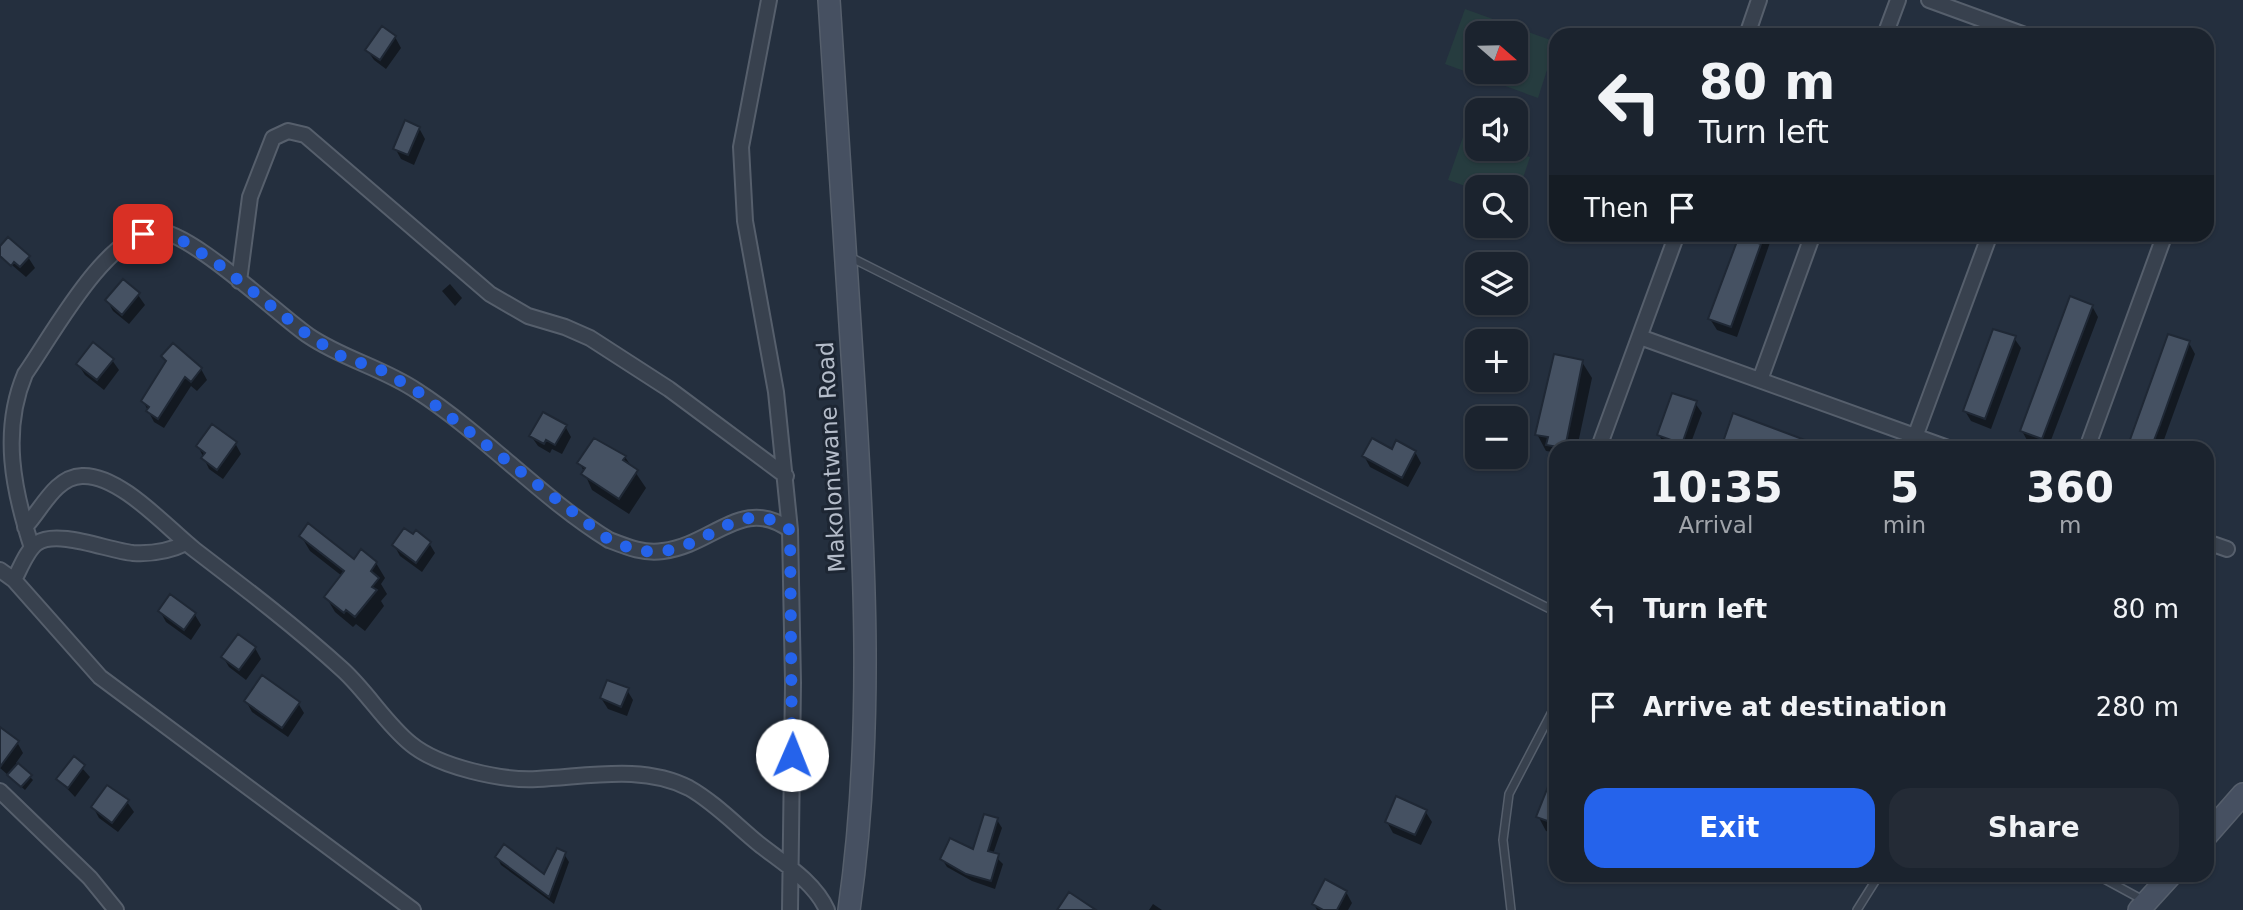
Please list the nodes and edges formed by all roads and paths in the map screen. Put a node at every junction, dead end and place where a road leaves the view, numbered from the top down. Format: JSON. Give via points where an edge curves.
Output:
{"nodes":[{"id":1,"x":769,"y":0,"type":"edge"},
{"id":2,"x":829,"y":0,"type":"edge"},
{"id":3,"x":1759,"y":0,"type":"edge"},
{"id":4,"x":1898,"y":0,"type":"edge"},
{"id":5,"x":1928,"y":0,"type":"edge"},
{"id":6,"x":1749,"y":28,"type":"edge"},
{"id":7,"x":1888,"y":28,"type":"edge"},
{"id":8,"x":2006,"y":28,"type":"edge"},
{"id":9,"x":1674,"y":242,"type":"edge"},
{"id":10,"x":1810,"y":242,"type":"edge"},
{"id":11,"x":1987,"y":242,"type":"edge"},
{"id":12,"x":2162,"y":242,"type":"edge"},
{"id":13,"x":845,"y":255,"type":"junction"},
{"id":14,"x":239,"y":281,"type":"junction"},
{"id":15,"x":1640,"y":337,"type":"junction"},
{"id":16,"x":1760,"y":380,"type":"junction"},
{"id":17,"x":1915,"y":437,"type":"junction"},
{"id":18,"x":1601,"y":441,"type":"edge"},
{"id":19,"x":1927,"y":441,"type":"edge"},
{"id":20,"x":2090,"y":441,"type":"edge"},
{"id":21,"x":786,"y":476,"type":"junction"},
{"id":22,"x":25,"y":527,"type":"junction"},
{"id":23,"x":790,"y":530,"type":"junction"},
{"id":24,"x":186,"y":543,"type":"junction"},
{"id":25,"x":2214,"y":544,"type":"edge"},
{"id":26,"x":33,"y":548,"type":"junction"},
{"id":27,"x":2227,"y":549,"type":"dead end"},
{"id":28,"x":0,"y":570,"type":"edge"},
{"id":29,"x":14,"y":580,"type":"junction"},
{"id":30,"x":1549,"y":608,"type":"edge"},
{"id":31,"x":1549,"y":717,"type":"edge"},
{"id":32,"x":0,"y":791,"type":"edge"},
{"id":33,"x":2243,"y":794,"type":"edge"},
{"id":34,"x":2214,"y":827,"type":"edge"},
{"id":35,"x":790,"y":868,"type":"junction"},
{"id":36,"x":1875,"y":882,"type":"edge"},
{"id":37,"x":2107,"y":882,"type":"edge"},
{"id":38,"x":2165,"y":882,"type":"edge"},
{"id":39,"x":2143,"y":906,"type":"edge"},
{"id":40,"x":116,"y":910,"type":"edge"},
{"id":41,"x":413,"y":910,"type":"edge"},
{"id":42,"x":790,"y":910,"type":"edge"},
{"id":43,"x":827,"y":910,"type":"edge"},
{"id":44,"x":849,"y":910,"type":"edge"},
{"id":45,"x":1511,"y":910,"type":"edge"},
{"id":46,"x":1857,"y":910,"type":"edge"}],
"edges":[{"from":1,"to":21,"type":"street","via":[[741,147],[745,221]]},
{"from":2,"to":13,"type":"main road","name":"Makolontwane Road"},
{"from":3,"to":6,"type":"street"},
{"from":4,"to":7,"type":"street"},
{"from":5,"to":8,"type":"street"},
{"from":9,"to":15,"type":"street"},
{"from":10,"to":16,"type":"street"},
{"from":11,"to":17,"type":"street"},
{"from":12,"to":20,"type":"street"},
{"from":13,"to":30,"type":"lane"},
{"from":13,"to":44,"type":"main road","name":"Makolontwane Road","via":[[867,660],[864,768]]},
{"from":14,"to":21,"type":"street","via":[[250,197],[273,138],[288,131],[305,135],[490,294],[528,316],[590,338],[669,389]]},
{"from":14,"to":22,"type":"street","via":[[166,232],[143,234],[102,263],[25,374],[17,394],[10,452]]},
{"from":14,"to":23,"type":"street","via":[[326,347],[417,391],[609,540],[662,552],[756,516],[775,519]]},
{"from":15,"to":16,"type":"street"},
{"from":15,"to":18,"type":"street"},
{"from":16,"to":17,"type":"street"},
{"from":17,"to":19,"type":"street"},
{"from":21,"to":23,"type":"street"},
{"from":22,"to":24,"type":"street","via":[[57,487],[83,476],[107,483],[138,502]]},
{"from":22,"to":26,"type":"street"},
{"from":23,"to":35,"type":"street"},
{"from":24,"to":26,"type":"street","via":[[168,550],[131,553],[51,539]]},
{"from":24,"to":35,"type":"street","via":[[345,672],[411,744],[427,755],[448,764],[533,780],[608,774],[688,788]]},
{"from":25,"to":27,"type":"street"},
{"from":26,"to":29,"type":"street"},
{"from":28,"to":29,"type":"street"},
{"from":29,"to":41,"type":"street","via":[[100,677]]},
{"from":31,"to":45,"type":"lane","via":[[1509,794],[1503,840]]},
{"from":32,"to":40,"type":"street","via":[[90,878]]},
{"from":33,"to":34,"type":"main road"},
{"from":35,"to":42,"type":"street"},
{"from":35,"to":43,"type":"street"},
{"from":36,"to":46,"type":"lane"},
{"from":37,"to":39,"type":"lane"},
{"from":38,"to":39,"type":"main road"}]}
